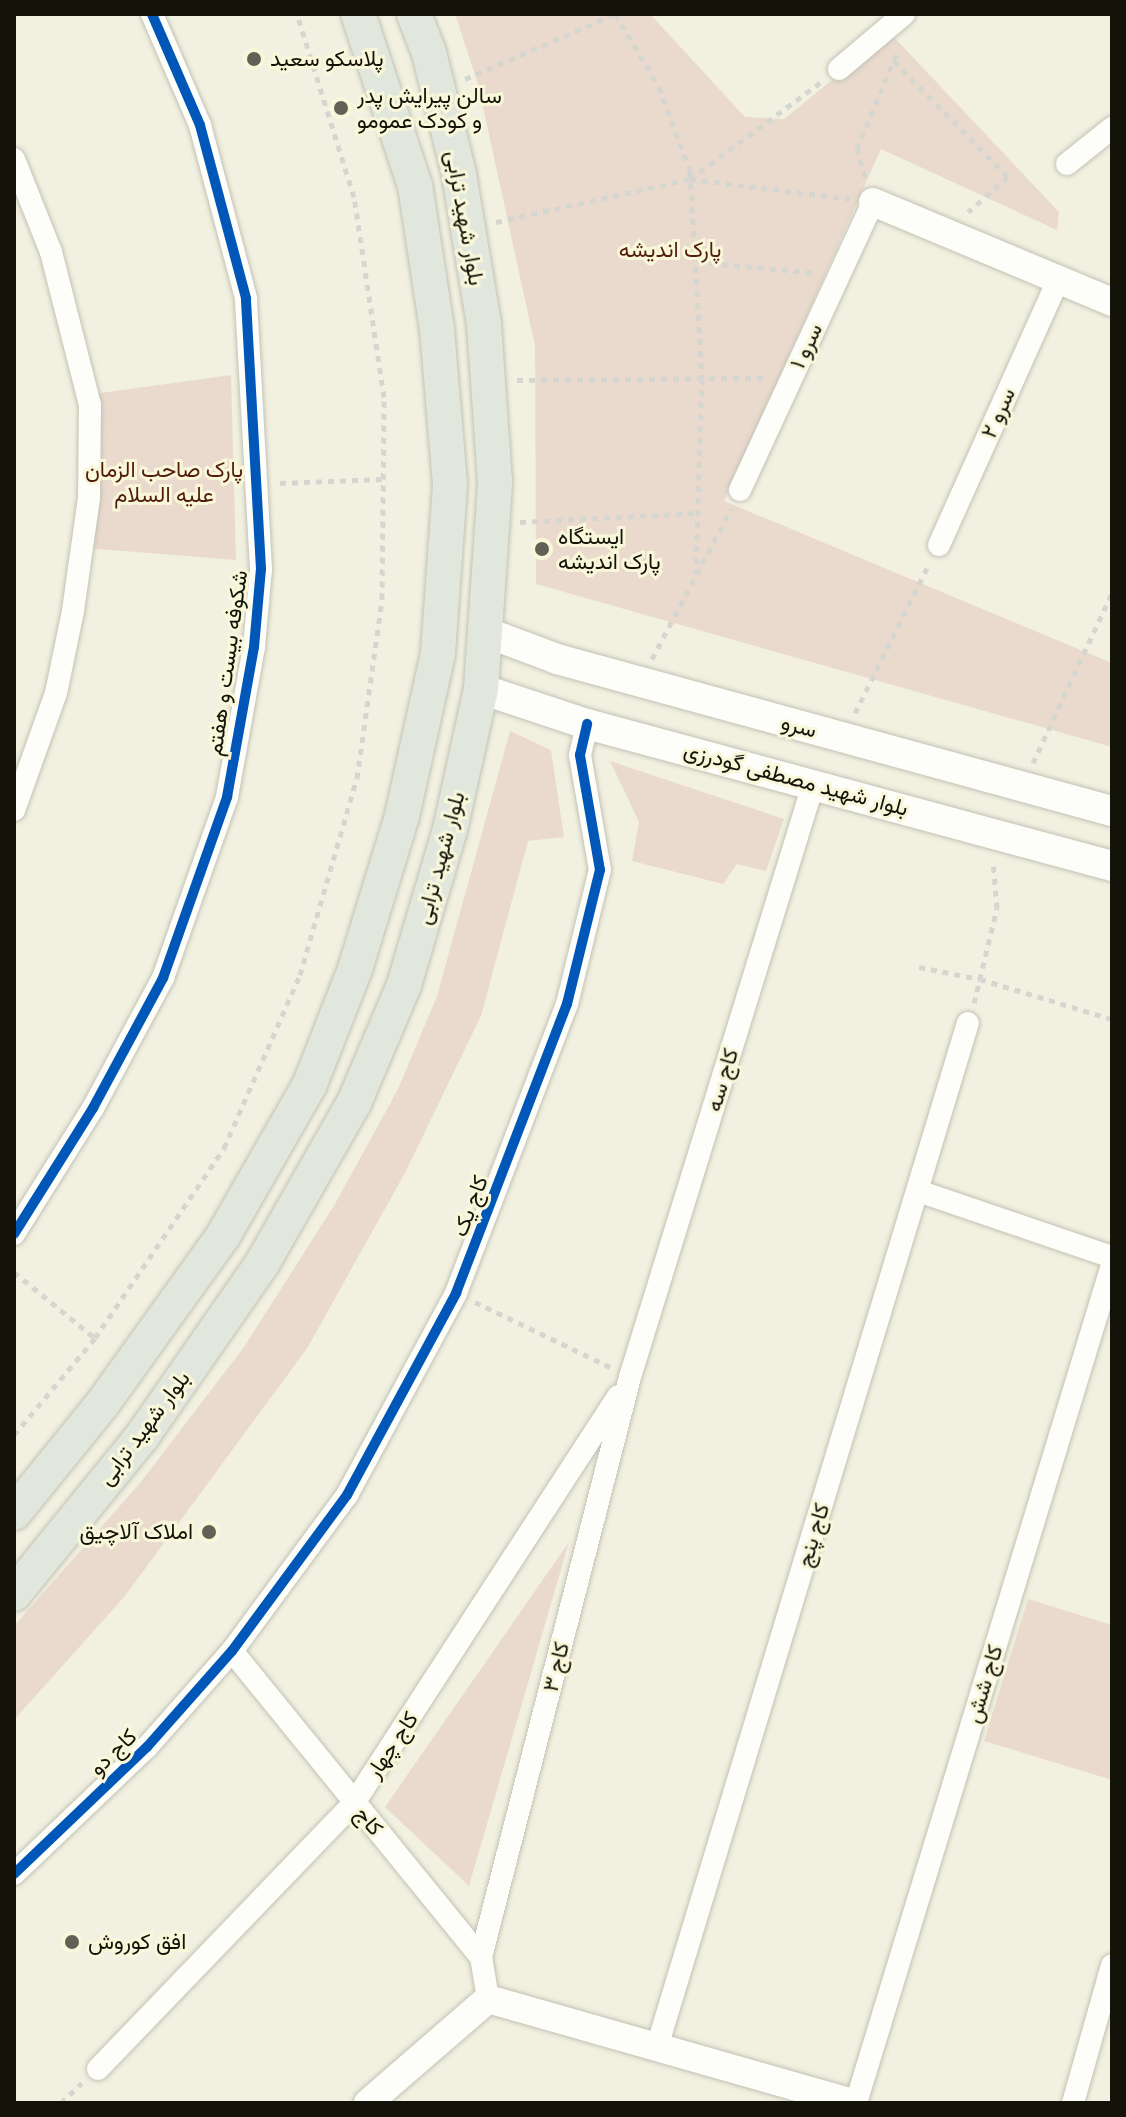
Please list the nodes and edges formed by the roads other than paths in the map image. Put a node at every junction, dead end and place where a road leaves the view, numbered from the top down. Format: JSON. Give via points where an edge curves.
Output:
{"nodes":[{"id":1,"x":152,"y":14,"type":"edge"},
{"id":2,"x":358,"y":14,"type":"edge"},
{"id":3,"x":414,"y":14,"type":"edge"},
{"id":4,"x":904,"y":14,"type":"edge"},
{"id":5,"x":839,"y":69,"type":"road end"},
{"id":6,"x":1112,"y":128,"type":"edge"},
{"id":7,"x":14,"y":159,"type":"edge"},
{"id":8,"x":1067,"y":164,"type":"dead end"},
{"id":9,"x":873,"y":202,"type":"joint"},
{"id":10,"x":1058,"y":280,"type":"junction"},
{"id":11,"x":1112,"y":302,"type":"edge"},
{"id":12,"x":740,"y":490,"type":"road end"},
{"id":13,"x":939,"y":545,"type":"road end"},
{"id":14,"x":488,"y":633,"type":"junction"},
{"id":15,"x":438,"y":653,"type":"junction"},
{"id":16,"x":481,"y":689,"type":"junction"},
{"id":17,"x":587,"y":724,"type":"junction"},
{"id":18,"x":814,"y":782,"type":"junction"},
{"id":19,"x":14,"y":810,"type":"edge"},
{"id":20,"x":1112,"y":811,"type":"edge"},
{"id":21,"x":1112,"y":866,"type":"edge"},
{"id":22,"x":968,"y":1023,"type":"road end"},
{"id":23,"x":918,"y":1191,"type":"junction"},
{"id":24,"x":14,"y":1234,"type":"edge"},
{"id":25,"x":1112,"y":1257,"type":"edge"},
{"id":26,"x":1112,"y":1265,"type":"edge"},
{"id":27,"x":630,"y":1377,"type":"junction"},
{"id":28,"x":14,"y":1513,"type":"edge"},
{"id":29,"x":14,"y":1594,"type":"edge"},
{"id":30,"x":232,"y":1651,"type":"junction"},
{"id":31,"x":354,"y":1803,"type":"junction"},
{"id":32,"x":14,"y":1874,"type":"edge"},
{"id":33,"x":481,"y":1957,"type":"junction"},
{"id":34,"x":1112,"y":1965,"type":"edge"},
{"id":35,"x":488,"y":1999,"type":"junction"},
{"id":36,"x":657,"y":2047,"type":"junction"},
{"id":37,"x":98,"y":2069,"type":"dead end"},
{"id":38,"x":368,"y":2103,"type":"edge"},
{"id":39,"x":854,"y":2103,"type":"edge"},
{"id":40,"x":1073,"y":2103,"type":"edge"}],
"edges":[{"from":1,"to":24,"type":"street","name":"شکوفه بیست و هفتم","via":[[200,125],[246,298],[261,569],[254,647],[227,797],[163,978],[93,1108]]},
{"from":2,"to":15,"type":"main road","name":"بلوار شهید ترابی","via":[[415,186],[437,329],[450,484]]},
{"from":3,"to":14,"type":"main road","name":"بلوار شهید ترابی","via":[[438,90],[468,229],[488,381],[494,523]]},
{"from":4,"to":5,"type":"street"},
{"from":6,"to":8,"type":"street"},
{"from":7,"to":19,"type":"street","via":[[51,252],[90,405],[89,498],[73,611],[56,693]]},
{"from":9,"to":10,"type":"street"},
{"from":9,"to":12,"type":"street","name":"سرو ۱"},
{"from":10,"to":11,"type":"street"},
{"from":10,"to":13,"type":"street","name":"سرو ۲"},
{"from":14,"to":15,"type":"main road"},
{"from":14,"to":16,"type":"main road","name":"بلوار شهید ترابی"},
{"from":14,"to":20,"type":"main road","name":"سرو","via":[[640,682]]},
{"from":15,"to":16,"type":"main road"},
{"from":15,"to":28,"type":"main road","name":"بلوار شهید ترابی","via":[[402,816],[355,969],[310,1084],[223,1236],[103,1403]]},
{"from":16,"to":17,"type":"main road","name":"بلوار شهید مصطفی گودرزی"},
{"from":16,"to":29,"type":"main road","name":"بلوار شهید ترابی","via":[[450,830],[404,985],[354,1103],[244,1291],[143,1435]]},
{"from":17,"to":18,"type":"main road","name":"بلوار شهید مصطفی گودرزی"},
{"from":17,"to":30,"type":"street","name":"کاج یک","via":[[580,755],[600,870],[567,1004],[456,1293],[347,1495]]},
{"from":18,"to":21,"type":"main road","name":"بلوار شهید مصطفی گودرزی"},
{"from":18,"to":27,"type":"street","name":"کاج سه"},
{"from":22,"to":23,"type":"street","name":"کاج پنج"},
{"from":23,"to":25,"type":"street"},
{"from":23,"to":36,"type":"street","name":"کاج پنج"},
{"from":26,"to":39,"type":"street","name":"کاج شش"},
{"from":27,"to":31,"type":"street","name":"کاج چهار"},
{"from":27,"to":33,"type":"street","name":"کاج ۳"},
{"from":30,"to":31,"type":"street","name":"کاج"},
{"from":30,"to":32,"type":"street","name":"کاج دو","via":[[147,1747]]},
{"from":31,"to":33,"type":"street","name":"کاج"},
{"from":31,"to":37,"type":"street","name":"کاج چهار"},
{"from":33,"to":35,"type":"street"},
{"from":34,"to":40,"type":"street"},
{"from":35,"to":36,"type":"street"},
{"from":35,"to":38,"type":"street"},
{"from":36,"to":39,"type":"street"}]}
